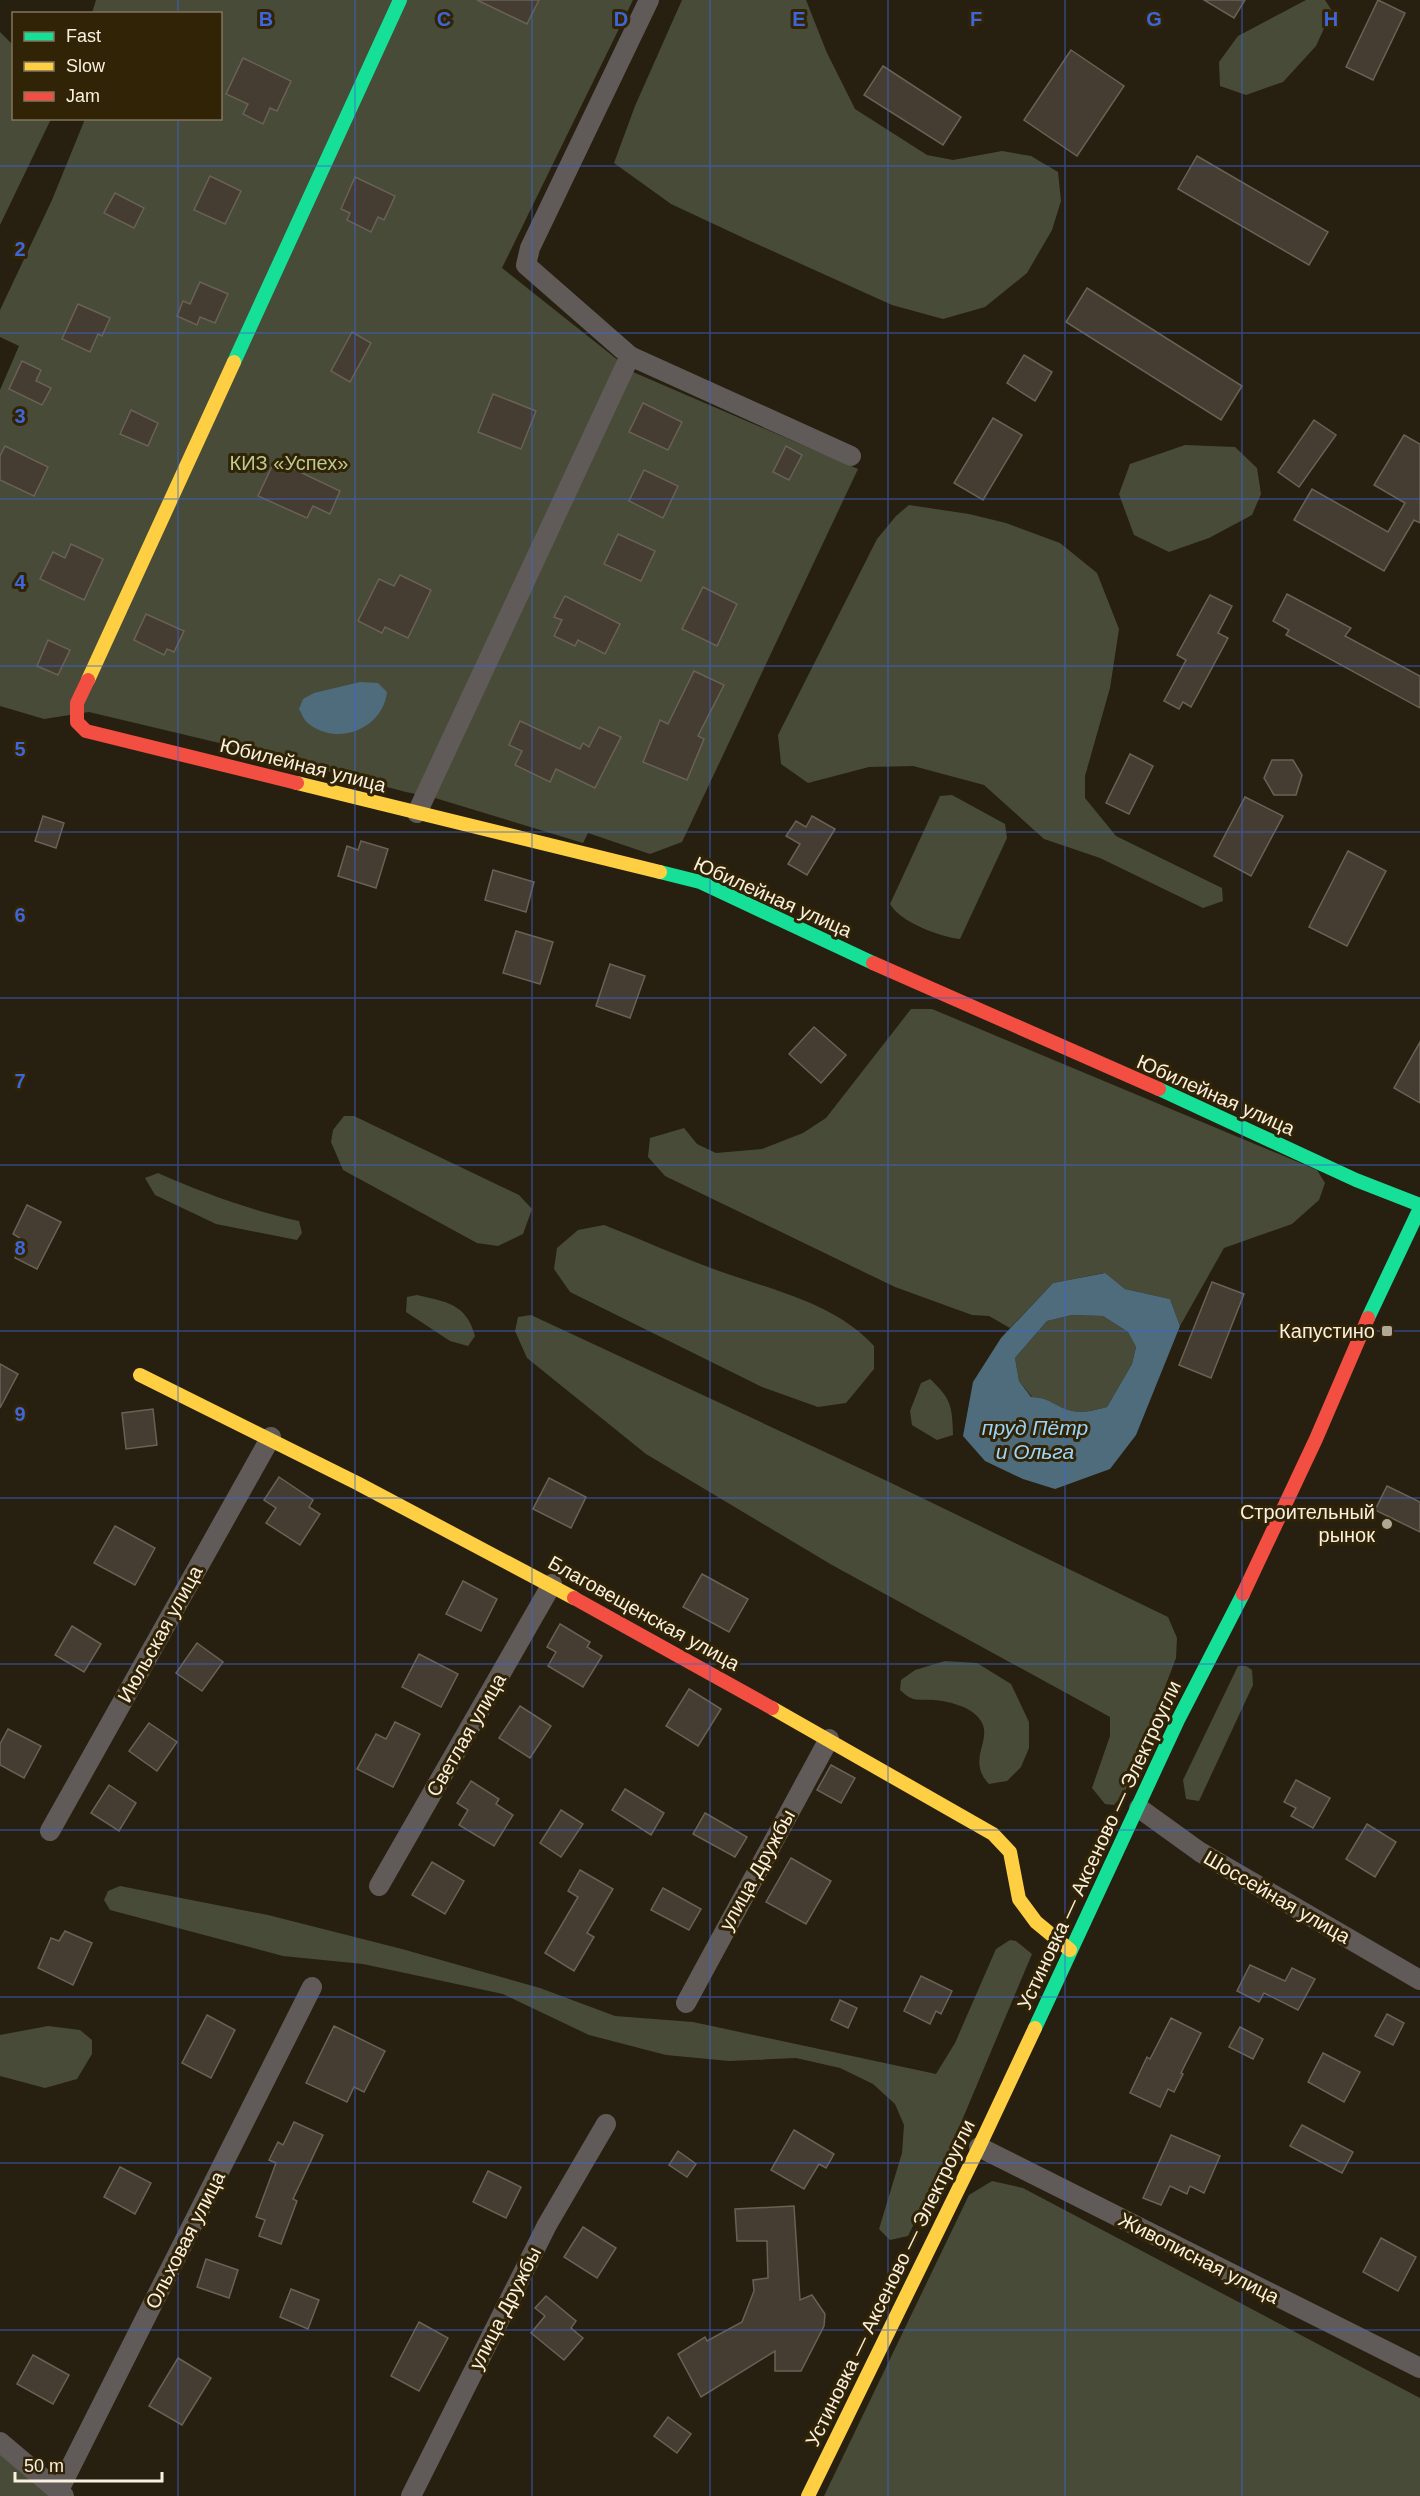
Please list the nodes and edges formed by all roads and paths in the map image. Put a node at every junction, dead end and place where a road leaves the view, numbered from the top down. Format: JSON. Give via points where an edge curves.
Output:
{"nodes":[{"id":1,"x":400,"y":0,"type":"edge"},
{"id":2,"x":649,"y":0,"type":"edge"},
{"id":3,"x":630,"y":356,"type":"junction"},
{"id":4,"x":851,"y":456,"type":"dead end"},
{"id":5,"x":417,"y":813,"type":"junction"},
{"id":6,"x":1420,"y":1207,"type":"edge"},
{"id":7,"x":1413,"y":1243,"type":"edge"},
{"id":8,"x":140,"y":1375,"type":"dead end"},
{"id":9,"x":271,"y":1437,"type":"junction"},
{"id":10,"x":552,"y":1584,"type":"junction"},
{"id":11,"x":829,"y":1738,"type":"junction"},
{"id":12,"x":1139,"y":1808,"type":"junction"},
{"id":13,"x":50,"y":1831,"type":"dead end"},
{"id":14,"x":379,"y":1886,"type":"dead end"},
{"id":15,"x":1070,"y":1950,"type":"junction"},
{"id":16,"x":1420,"y":1980,"type":"edge"},
{"id":17,"x":312,"y":1987,"type":"dead end"},
{"id":18,"x":686,"y":2003,"type":"dead end"},
{"id":19,"x":606,"y":2124,"type":"dead end"},
{"id":20,"x":979,"y":2147,"type":"junction"},
{"id":21,"x":1420,"y":2368,"type":"edge"},
{"id":22,"x":0,"y":2442,"type":"edge"},
{"id":23,"x":61,"y":2494,"type":"edge"},
{"id":24,"x":411,"y":2496,"type":"edge"},
{"id":25,"x":808,"y":2496,"type":"edge"}],
"edges":[{"from":1,"to":5,"type":"street","name":"Юбилейная улица","via":[[77,703],[77,722],[86,731]]},
{"from":2,"to":3,"type":"street","via":[[530,248],[526,265]]},
{"from":3,"to":4,"type":"street"},
{"from":3,"to":5,"type":"street"},
{"from":5,"to":6,"type":"street","name":"Юбилейная улица","via":[[700,882],[934,992]]},
{"from":6,"to":7,"type":"street","name":"Устиновка — Аксеново — Электроугли"},
{"from":7,"to":12,"type":"street","name":"Устиновка — Аксеново — Электроугли","via":[[1392,1263],[1311,1450]]},
{"from":8,"to":9,"type":"street","name":"Благовещенская улица"},
{"from":9,"to":10,"type":"street","name":"Благовещенская улица"},
{"from":9,"to":13,"type":"street","name":"Июльская улица"},
{"from":10,"to":11,"type":"street","name":"Благовещенская улица"},
{"from":10,"to":14,"type":"street","name":"Светлая улица"},
{"from":11,"to":15,"type":"street","name":"Благовещенская улица","via":[[993,1834],[1010,1852],[1019,1899],[1036,1922]]},
{"from":11,"to":18,"type":"street","name":"улица Дружбы"},
{"from":12,"to":15,"type":"street","name":"Устиновка — Аксеново — Электроугли"},
{"from":12,"to":16,"type":"street","name":"Шоссейная улица","via":[[1200,1852]]},
{"from":15,"to":20,"type":"street","name":"Устиновка — Аксеново — Электроугли"},
{"from":17,"to":23,"type":"street","name":"Ольховая улица"},
{"from":19,"to":24,"type":"street","name":"улица Дружбы","via":[[547,2225]]},
{"from":20,"to":21,"type":"street","name":"Живописная улица"},
{"from":20,"to":25,"type":"street","name":"Устиновка — Аксеново — Электроугли"},
{"from":22,"to":23,"type":"street"}]}
